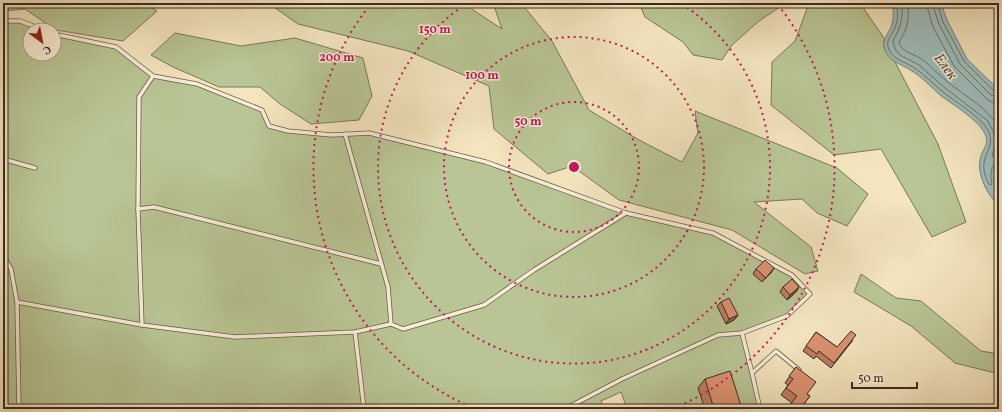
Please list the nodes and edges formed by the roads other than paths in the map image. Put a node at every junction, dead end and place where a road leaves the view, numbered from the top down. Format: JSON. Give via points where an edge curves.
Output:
{"nodes":[{"id":1,"x":3,"y":21,"type":"edge"},
{"id":2,"x":23,"y":22,"type":"edge"},
{"id":3,"x":62,"y":36,"type":"edge"},
{"id":4,"x":153,"y":76,"type":"junction"},
{"id":5,"x":345,"y":134,"type":"junction"},
{"id":6,"x":3,"y":159,"type":"edge"},
{"id":7,"x":35,"y":168,"type":"dead end"},
{"id":8,"x":138,"y":209,"type":"junction"},
{"id":9,"x":626,"y":213,"type":"junction"},
{"id":10,"x":3,"y":255,"type":"edge"},
{"id":11,"x":381,"y":264,"type":"junction"},
{"id":12,"x":17,"y":302,"type":"junction"},
{"id":13,"x":391,"y":324,"type":"junction"},
{"id":14,"x":142,"y":325,"type":"junction"},
{"id":15,"x":354,"y":332,"type":"junction"},
{"id":16,"x":742,"y":333,"type":"junction"},
{"id":17,"x":752,"y":373,"type":"junction"},
{"id":18,"x":805,"y":376,"type":"edge"},
{"id":19,"x":20,"y":409,"type":"edge"},
{"id":20,"x":364,"y":409,"type":"edge"},
{"id":21,"x":565,"y":409,"type":"edge"},
{"id":22,"x":760,"y":409,"type":"edge"}],
"edges":[{"from":1,"to":2,"type":"lane"},
{"from":3,"to":4,"type":"lane","via":[[116,47]]},
{"from":4,"to":5,"type":"lane","via":[[197,84],[262,110],[269,126],[288,131]]},
{"from":4,"to":8,"type":"lane","via":[[139,97]]},
{"from":5,"to":9,"type":"lane","via":[[369,133],[486,162]]},
{"from":5,"to":11,"type":"lane"},
{"from":6,"to":7,"type":"lane"},
{"from":8,"to":11,"type":"lane","via":[[154,207]]},
{"from":8,"to":14,"type":"lane"},
{"from":9,"to":13,"type":"lane","via":[[534,270],[484,305],[403,329]]},
{"from":9,"to":16,"type":"lane","via":[[713,233],[792,274],[810,294],[787,316]]},
{"from":10,"to":12,"type":"lane","via":[[11,269]]},
{"from":11,"to":13,"type":"lane","via":[[388,287]]},
{"from":12,"to":14,"type":"lane"},
{"from":12,"to":19,"type":"lane"},
{"from":13,"to":15,"type":"lane"},
{"from":14,"to":15,"type":"lane","via":[[236,337]]},
{"from":15,"to":20,"type":"lane"},
{"from":16,"to":17,"type":"lane"},
{"from":16,"to":21,"type":"lane","via":[[718,335],[622,379]]},
{"from":17,"to":18,"type":"lane","via":[[776,351]]},
{"from":17,"to":22,"type":"lane"}]}
